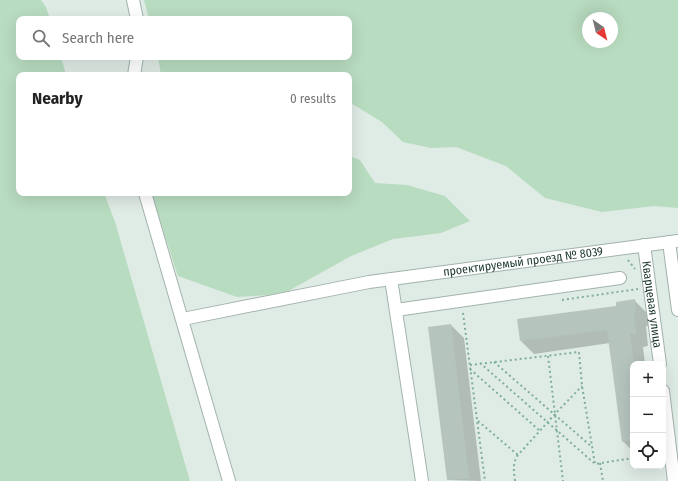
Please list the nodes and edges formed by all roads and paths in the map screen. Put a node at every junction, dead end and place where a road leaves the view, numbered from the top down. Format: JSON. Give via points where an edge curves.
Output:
{"nodes":[{"id":1,"x":133,"y":0,"type":"edge"},
{"id":2,"x":136,"y":16,"type":"edge"},
{"id":3,"x":136,"y":60,"type":"edge"},
{"id":4,"x":134,"y":72,"type":"edge"},
{"id":5,"x":146,"y":196,"type":"edge"},
{"id":6,"x":674,"y":241,"type":"edge"},
{"id":7,"x":644,"y":245,"type":"junction"},
{"id":8,"x":620,"y":278,"type":"dead end"},
{"id":9,"x":391,"y":279,"type":"junction"},
{"id":10,"x":638,"y":289,"type":"dead end"},
{"id":11,"x":554,"y":300,"type":"dead end"},
{"id":12,"x":396,"y":310,"type":"junction"},
{"id":13,"x":678,"y":310,"type":"edge"},
{"id":14,"x":470,"y":312,"type":"dead end"},
{"id":15,"x":183,"y":319,"type":"junction"},
{"id":16,"x":548,"y":356,"type":"junction"},
{"id":17,"x":660,"y":361,"type":"edge"},
{"id":18,"x":494,"y":362,"type":"junction"},
{"id":19,"x":480,"y":363,"type":"junction"},
{"id":20,"x":470,"y":365,"type":"junction"},
{"id":21,"x":470,"y":369,"type":"junction"},
{"id":22,"x":582,"y":386,"type":"junction"},
{"id":23,"x":664,"y":397,"type":"edge"},
{"id":24,"x":555,"y":414,"type":"junction"},
{"id":25,"x":477,"y":420,"type":"junction"},
{"id":26,"x":547,"y":422,"type":"junction"},
{"id":27,"x":557,"y":430,"type":"junction"},
{"id":28,"x":540,"y":431,"type":"junction"},
{"id":29,"x":593,"y":448,"type":"junction"},
{"id":30,"x":518,"y":455,"type":"junction"},
{"id":31,"x":630,"y":458,"type":"edge"},
{"id":32,"x":600,"y":463,"type":"junction"},
{"id":33,"x":595,"y":464,"type":"junction"},
{"id":34,"x":229,"y":481,"type":"edge"},
{"id":35,"x":422,"y":481,"type":"edge"},
{"id":36,"x":485,"y":481,"type":"edge"},
{"id":37,"x":515,"y":481,"type":"edge"},
{"id":38,"x":563,"y":481,"type":"edge"},
{"id":39,"x":603,"y":481,"type":"edge"},
{"id":40,"x":674,"y":481,"type":"edge"}],
"edges":[{"from":1,"to":2,"type":"street"},
{"from":3,"to":4,"type":"street"},
{"from":5,"to":15,"type":"street"},
{"from":6,"to":7,"type":"street","name":"проектируемый проезд № 8039"},
{"from":6,"to":13,"type":"street","name":"Кварцевая улица"},
{"from":7,"to":9,"type":"street","name":"проектируемый проезд № 8039"},
{"from":7,"to":17,"type":"street","name":"Кварцевая улица"},
{"from":8,"to":12,"type":"street"},
{"from":9,"to":12,"type":"street"},
{"from":9,"to":15,"type":"street","name":"проектируемый проезд № 8039"},
{"from":10,"to":11,"type":"path"},
{"from":12,"to":35,"type":"street"},
{"from":14,"to":20,"type":"path","via":[[463,313]]},
{"from":15,"to":34,"type":"street"},
{"from":16,"to":18,"type":"path"},
{"from":16,"to":22,"type":"path","via":[[579,352]]},
{"from":16,"to":24,"type":"path"},
{"from":18,"to":19,"type":"path"},
{"from":18,"to":24,"type":"path"},
{"from":19,"to":20,"type":"path"},
{"from":19,"to":26,"type":"path"},
{"from":20,"to":21,"type":"path"},
{"from":21,"to":25,"type":"path"},
{"from":21,"to":28,"type":"path"},
{"from":22,"to":24,"type":"path"},
{"from":22,"to":29,"type":"path"},
{"from":23,"to":40,"type":"street"},
{"from":24,"to":26,"type":"path"},
{"from":24,"to":27,"type":"path"},
{"from":24,"to":29,"type":"path"},
{"from":25,"to":30,"type":"path"},
{"from":25,"to":36,"type":"path"},
{"from":26,"to":27,"type":"path"},
{"from":26,"to":28,"type":"path"},
{"from":27,"to":33,"type":"path"},
{"from":27,"to":38,"type":"path"},
{"from":28,"to":30,"type":"path"},
{"from":29,"to":33,"type":"path"},
{"from":30,"to":37,"type":"path","via":[[513,469]]},
{"from":31,"to":32,"type":"path"},
{"from":32,"to":33,"type":"path"},
{"from":32,"to":39,"type":"path"}]}
